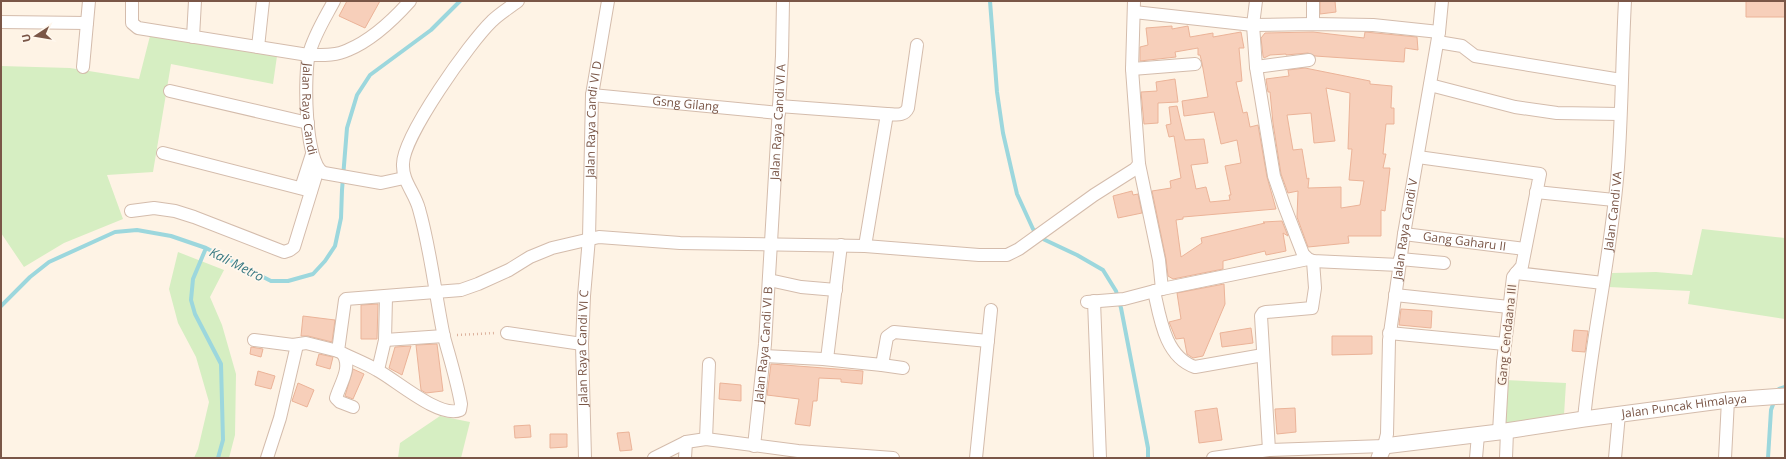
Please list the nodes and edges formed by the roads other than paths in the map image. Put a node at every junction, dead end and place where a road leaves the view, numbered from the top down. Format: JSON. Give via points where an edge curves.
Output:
{"nodes":[{"id":1,"x":89,"y":1,"type":"edge"},
{"id":2,"x":132,"y":1,"type":"edge"},
{"id":3,"x":196,"y":1,"type":"edge"},
{"id":4,"x":263,"y":1,"type":"edge"},
{"id":5,"x":334,"y":1,"type":"edge"},
{"id":6,"x":410,"y":1,"type":"edge"},
{"id":7,"x":518,"y":1,"type":"edge"},
{"id":8,"x":608,"y":1,"type":"edge"},
{"id":9,"x":783,"y":1,"type":"edge"},
{"id":10,"x":1256,"y":1,"type":"edge"},
{"id":11,"x":1313,"y":1,"type":"edge"},
{"id":12,"x":1442,"y":1,"type":"edge"},
{"id":13,"x":1625,"y":1,"type":"edge"},
{"id":14,"x":1134,"y":7,"type":"edge"},
{"id":15,"x":1,"y":22,"type":"edge"},
{"id":16,"x":87,"y":23,"type":"junction"},
{"id":17,"x":1312,"y":24,"type":"junction"},
{"id":18,"x":1254,"y":25,"type":"junction"},
{"id":19,"x":193,"y":36,"type":"junction"},
{"id":20,"x":1439,"y":37,"type":"junction"},
{"id":21,"x":917,"y":45,"type":"dead end"},
{"id":22,"x":258,"y":47,"type":"junction"},
{"id":23,"x":308,"y":55,"type":"junction"},
{"id":24,"x":1309,"y":60,"type":"dead end"},
{"id":25,"x":1194,"y":64,"type":"dead end"},
{"id":26,"x":83,"y":67,"type":"dead end"},
{"id":27,"x":1256,"y":67,"type":"junction"},
{"id":28,"x":1132,"y":69,"type":"junction"},
{"id":29,"x":1621,"y":80,"type":"junction"},
{"id":30,"x":1430,"y":85,"type":"junction"},
{"id":31,"x":170,"y":91,"type":"dead end"},
{"id":32,"x":592,"y":95,"type":"junction"},
{"id":33,"x":779,"y":110,"type":"junction"},
{"id":34,"x":887,"y":114,"type":"junction"},
{"id":35,"x":1620,"y":114,"type":"junction"},
{"id":36,"x":308,"y":123,"type":"junction"},
{"id":37,"x":163,"y":153,"type":"dead end"},
{"id":38,"x":312,"y":154,"type":"junction"},
{"id":39,"x":1418,"y":157,"type":"junction"},
{"id":40,"x":1139,"y":164,"type":"junction"},
{"id":41,"x":321,"y":171,"type":"junction"},
{"id":42,"x":404,"y":178,"type":"junction"},
{"id":43,"x":306,"y":190,"type":"junction"},
{"id":44,"x":1536,"y":192,"type":"junction"},
{"id":45,"x":1614,"y":200,"type":"junction"},
{"id":46,"x":131,"y":211,"type":"dead end"},
{"id":47,"x":1404,"y":234,"type":"junction"},
{"id":48,"x":589,"y":238,"type":"junction"},
{"id":49,"x":771,"y":243,"type":"junction"},
{"id":50,"x":841,"y":245,"type":"junction"},
{"id":51,"x":865,"y":246,"type":"junction"},
{"id":52,"x":1525,"y":249,"type":"junction"},
{"id":53,"x":1311,"y":260,"type":"junction"},
{"id":54,"x":1400,"y":262,"type":"junction"},
{"id":55,"x":1444,"y":263,"type":"dead end"},
{"id":56,"x":1516,"y":273,"type":"junction"},
{"id":57,"x":769,"y":280,"type":"junction"},
{"id":58,"x":1603,"y":283,"type":"junction"},
{"id":59,"x":836,"y":290,"type":"junction"},
{"id":60,"x":1158,"y":290,"type":"junction"},
{"id":61,"x":437,"y":292,"type":"junction"},
{"id":62,"x":1395,"y":295,"type":"junction"},
{"id":63,"x":386,"y":297,"type":"junction"},
{"id":64,"x":1510,"y":307,"type":"junction"},
{"id":65,"x":991,"y":310,"type":"dead end"},
{"id":66,"x":507,"y":333,"type":"road end"},
{"id":67,"x":1389,"y":333,"type":"junction"},
{"id":68,"x":444,"y":336,"type":"junction"},
{"id":69,"x":254,"y":340,"type":"dead end"},
{"id":70,"x":385,"y":340,"type":"junction"},
{"id":71,"x":988,"y":341,"type":"junction"},
{"id":72,"x":582,"y":344,"type":"junction"},
{"id":73,"x":1505,"y":344,"type":"junction"},
{"id":74,"x":296,"y":345,"type":"junction"},
{"id":75,"x":341,"y":353,"type":"junction"},
{"id":76,"x":1264,"y":355,"type":"junction"},
{"id":77,"x":764,"y":356,"type":"junction"},
{"id":78,"x":827,"y":359,"type":"junction"},
{"id":79,"x":709,"y":364,"type":"dead end"},
{"id":80,"x":882,"y":365,"type":"junction"},
{"id":81,"x":903,"y":368,"type":"dead end"},
{"id":82,"x":378,"y":370,"type":"junction"},
{"id":83,"x":1779,"y":397,"type":"edge"},
{"id":84,"x":1728,"y":400,"type":"junction"},
{"id":85,"x":353,"y":407,"type":"dead end"},
{"id":86,"x":1619,"y":414,"type":"junction"},
{"id":87,"x":1584,"y":419,"type":"junction"},
{"id":88,"x":1503,"y":432,"type":"junction"},
{"id":89,"x":1478,"y":435,"type":"junction"},
{"id":90,"x":706,"y":439,"type":"junction"},
{"id":91,"x":686,"y":442,"type":"junction"},
{"id":92,"x":754,"y":446,"type":"junction"},
{"id":93,"x":1269,"y":450,"type":"junction"},
{"id":94,"x":1382,"y":452,"type":"edge"},
{"id":95,"x":267,"y":458,"type":"edge"},
{"id":96,"x":585,"y":458,"type":"edge"},
{"id":97,"x":654,"y":458,"type":"edge"},
{"id":98,"x":685,"y":458,"type":"edge"},
{"id":99,"x":893,"y":458,"type":"edge"},
{"id":100,"x":976,"y":458,"type":"edge"},
{"id":101,"x":1100,"y":458,"type":"edge"},
{"id":102,"x":1213,"y":458,"type":"edge"},
{"id":103,"x":1476,"y":458,"type":"edge"},
{"id":104,"x":1506,"y":458,"type":"edge"},
{"id":105,"x":1615,"y":458,"type":"edge"},
{"id":106,"x":1725,"y":458,"type":"edge"}],
"edges":[{"from":1,"to":16,"type":"street"},
{"from":2,"to":19,"type":"street","via":[[132,23],[138,28]]},
{"from":3,"to":19,"type":"street"},
{"from":4,"to":22,"type":"street"},
{"from":5,"to":23,"type":"street","name":"Jalan Raya Candi"},
{"from":6,"to":23,"type":"street","via":[[366,40],[347,51]]},
{"from":7,"to":42,"type":"street","via":[[492,21],[452,72],[408,145],[403,163]]},
{"from":8,"to":32,"type":"street","name":"Jalan Raya Candi VI D"},
{"from":9,"to":33,"type":"street","name":"Jalan Raya Candi VI A"},
{"from":10,"to":18,"type":"street"},
{"from":11,"to":17,"type":"street"},
{"from":12,"to":20,"type":"street","name":"Jalan Raya Candi V"},
{"from":13,"to":29,"type":"street","name":"Jalan Candi VA"},
{"from":14,"to":18,"type":"street"},
{"from":14,"to":28,"type":"street"},
{"from":15,"to":16,"type":"street"},
{"from":16,"to":26,"type":"street"},
{"from":17,"to":18,"type":"street"},
{"from":17,"to":20,"type":"street","via":[[1373,25]]},
{"from":18,"to":27,"type":"street"},
{"from":19,"to":22,"type":"street"},
{"from":20,"to":29,"type":"street","via":[[1462,46],[1475,56]]},
{"from":20,"to":30,"type":"street","name":"Jalan Raya Candi V"},
{"from":21,"to":34,"type":"street","name":"Gsng Gilang","via":[[908,108],[902,114]]},
{"from":22,"to":23,"type":"street"},
{"from":23,"to":36,"type":"street","name":"Jalan Raya Candi"},
{"from":24,"to":27,"type":"street"},
{"from":25,"to":28,"type":"street"},
{"from":27,"to":53,"type":"street","via":[[1274,176],[1303,254]]},
{"from":28,"to":40,"type":"street"},
{"from":29,"to":35,"type":"street","name":"Jalan Candi VA"},
{"from":30,"to":35,"type":"street","via":[[1515,107],[1557,113]]},
{"from":30,"to":39,"type":"street","name":"Jalan Raya Candi V"},
{"from":31,"to":36,"type":"street"},
{"from":32,"to":33,"type":"street","name":"Gsng Gilang"},
{"from":32,"to":48,"type":"street","name":"Jalan Raya Candi VI D"},
{"from":33,"to":34,"type":"street","name":"Gsng Gilang"},
{"from":33,"to":49,"type":"street","name":"Jalan Raya Candi VI A"},
{"from":34,"to":51,"type":"street"},
{"from":35,"to":45,"type":"street","name":"Jalan Candi VA"},
{"from":36,"to":38,"type":"street","name":"Jalan Raya Candi"},
{"from":37,"to":43,"type":"street"},
{"from":38,"to":41,"type":"street","name":"Jalan Raya Candi"},
{"from":38,"to":43,"type":"street"},
{"from":39,"to":44,"type":"street","name":"Gang Cendaana III","via":[[1540,174]]},
{"from":39,"to":47,"type":"street","name":"Jalan Raya Candi V"},
{"from":40,"to":51,"type":"street","via":[[1031,241],[1007,255]]},
{"from":40,"to":60,"type":"street","via":[[1159,260]]},
{"from":41,"to":42,"type":"street","via":[[381,183]]},
{"from":41,"to":43,"type":"street"},
{"from":42,"to":61,"type":"street","via":[[419,209]]},
{"from":43,"to":46,"type":"street","via":[[294,247],[284,252],[194,216],[154,208]]},
{"from":44,"to":45,"type":"street"},
{"from":44,"to":52,"type":"street","name":"Gang Cendaana III"},
{"from":45,"to":58,"type":"street","name":"Jalan Candi VA"},
{"from":47,"to":52,"type":"street","name":"Gang Gaharu II"},
{"from":47,"to":54,"type":"street","name":"Jalan Raya Candi V"},
{"from":48,"to":49,"type":"street","via":[[680,243]]},
{"from":48,"to":61,"type":"street","via":[[530,257],[478,284],[461,290]]},
{"from":48,"to":72,"type":"street","name":"Jalan Raya Candi VI C"},
{"from":49,"to":50,"type":"street"},
{"from":49,"to":57,"type":"street","name":"Jalan Raya Candi VI B"},
{"from":50,"to":51,"type":"street"},
{"from":50,"to":59,"type":"street"},
{"from":52,"to":56,"type":"street","name":"Gang Cendaana III","via":[[1522,266]]},
{"from":53,"to":54,"type":"street"},
{"from":53,"to":60,"type":"street"},
{"from":53,"to":76,"type":"street","via":[[1315,288],[1312,308],[1263,313]]},
{"from":54,"to":55,"type":"street"},
{"from":54,"to":62,"type":"street","name":"Jalan Raya Candi V"},
{"from":56,"to":58,"type":"street"},
{"from":56,"to":64,"type":"street","name":"Gang Cendaana III","via":[[1513,277]]},
{"from":57,"to":59,"type":"street","via":[[800,287]]},
{"from":57,"to":77,"type":"street","name":"Jalan Raya Candi VI B"},
{"from":58,"to":87,"type":"street","name":"Jalan Candi VA"},
{"from":59,"to":78,"type":"street"},
{"from":60,"to":76,"type":"street","via":[[1166,337],[1172,348],[1188,364],[1195,367]]},
{"from":60,"to":101,"type":"street","via":[[1124,299],[1090,302]]},
{"from":61,"to":63,"type":"street"},
{"from":61,"to":68,"type":"street"},
{"from":62,"to":64,"type":"street"},
{"from":62,"to":67,"type":"street","name":"Jalan Raya Candi V"},
{"from":63,"to":70,"type":"street"},
{"from":63,"to":75,"type":"street","via":[[345,300]]},
{"from":64,"to":73,"type":"street","name":"Gang Cendaana III"},
{"from":65,"to":71,"type":"street"},
{"from":66,"to":72,"type":"street"},
{"from":67,"to":73,"type":"street"},
{"from":67,"to":94,"type":"street","name":"Jalan Raya Candi V","via":[[1387,434]]},
{"from":68,"to":70,"type":"street"},
{"from":68,"to":82,"type":"street","via":[[458,390],[460,410],[449,412],[428,404]]},
{"from":69,"to":74,"type":"street"},
{"from":70,"to":82,"type":"street"},
{"from":71,"to":80,"type":"street","via":[[894,332],[886,337]]},
{"from":71,"to":100,"type":"street"},
{"from":72,"to":96,"type":"street","name":"Jalan Raya Candi VI C"},
{"from":73,"to":88,"type":"street","name":"Gang Cendaana III"},
{"from":74,"to":75,"type":"street","via":[[306,343]]},
{"from":74,"to":95,"type":"street","via":[[280,418]]},
{"from":75,"to":82,"type":"street"},
{"from":75,"to":85,"type":"street","via":[[346,362],[346,369],[336,398]]},
{"from":76,"to":93,"type":"street"},
{"from":77,"to":78,"type":"street"},
{"from":77,"to":92,"type":"street","name":"Jalan Raya Candi VI B"},
{"from":78,"to":80,"type":"street"},
{"from":79,"to":90,"type":"street"},
{"from":80,"to":81,"type":"street"},
{"from":83,"to":84,"type":"street","name":"Jalan Puncak Himalaya"},
{"from":84,"to":86,"type":"street","name":"Jalan Puncak Himalaya"},
{"from":84,"to":106,"type":"street"},
{"from":86,"to":87,"type":"street","name":"Jalan Puncak Himalaya"},
{"from":86,"to":105,"type":"street"},
{"from":87,"to":88,"type":"street","name":"Jalan Puncak Himalaya"},
{"from":88,"to":89,"type":"street","name":"Jalan Puncak Himalaya"},
{"from":88,"to":104,"type":"street","name":"Gang Cendaana III"},
{"from":89,"to":94,"type":"street","name":"Jalan Puncak Himalaya"},
{"from":89,"to":103,"type":"street"},
{"from":90,"to":91,"type":"street"},
{"from":90,"to":92,"type":"street"},
{"from":91,"to":97,"type":"street"},
{"from":91,"to":98,"type":"street"},
{"from":92,"to":99,"type":"street"},
{"from":93,"to":94,"type":"street"},
{"from":93,"to":102,"type":"street"}]}
